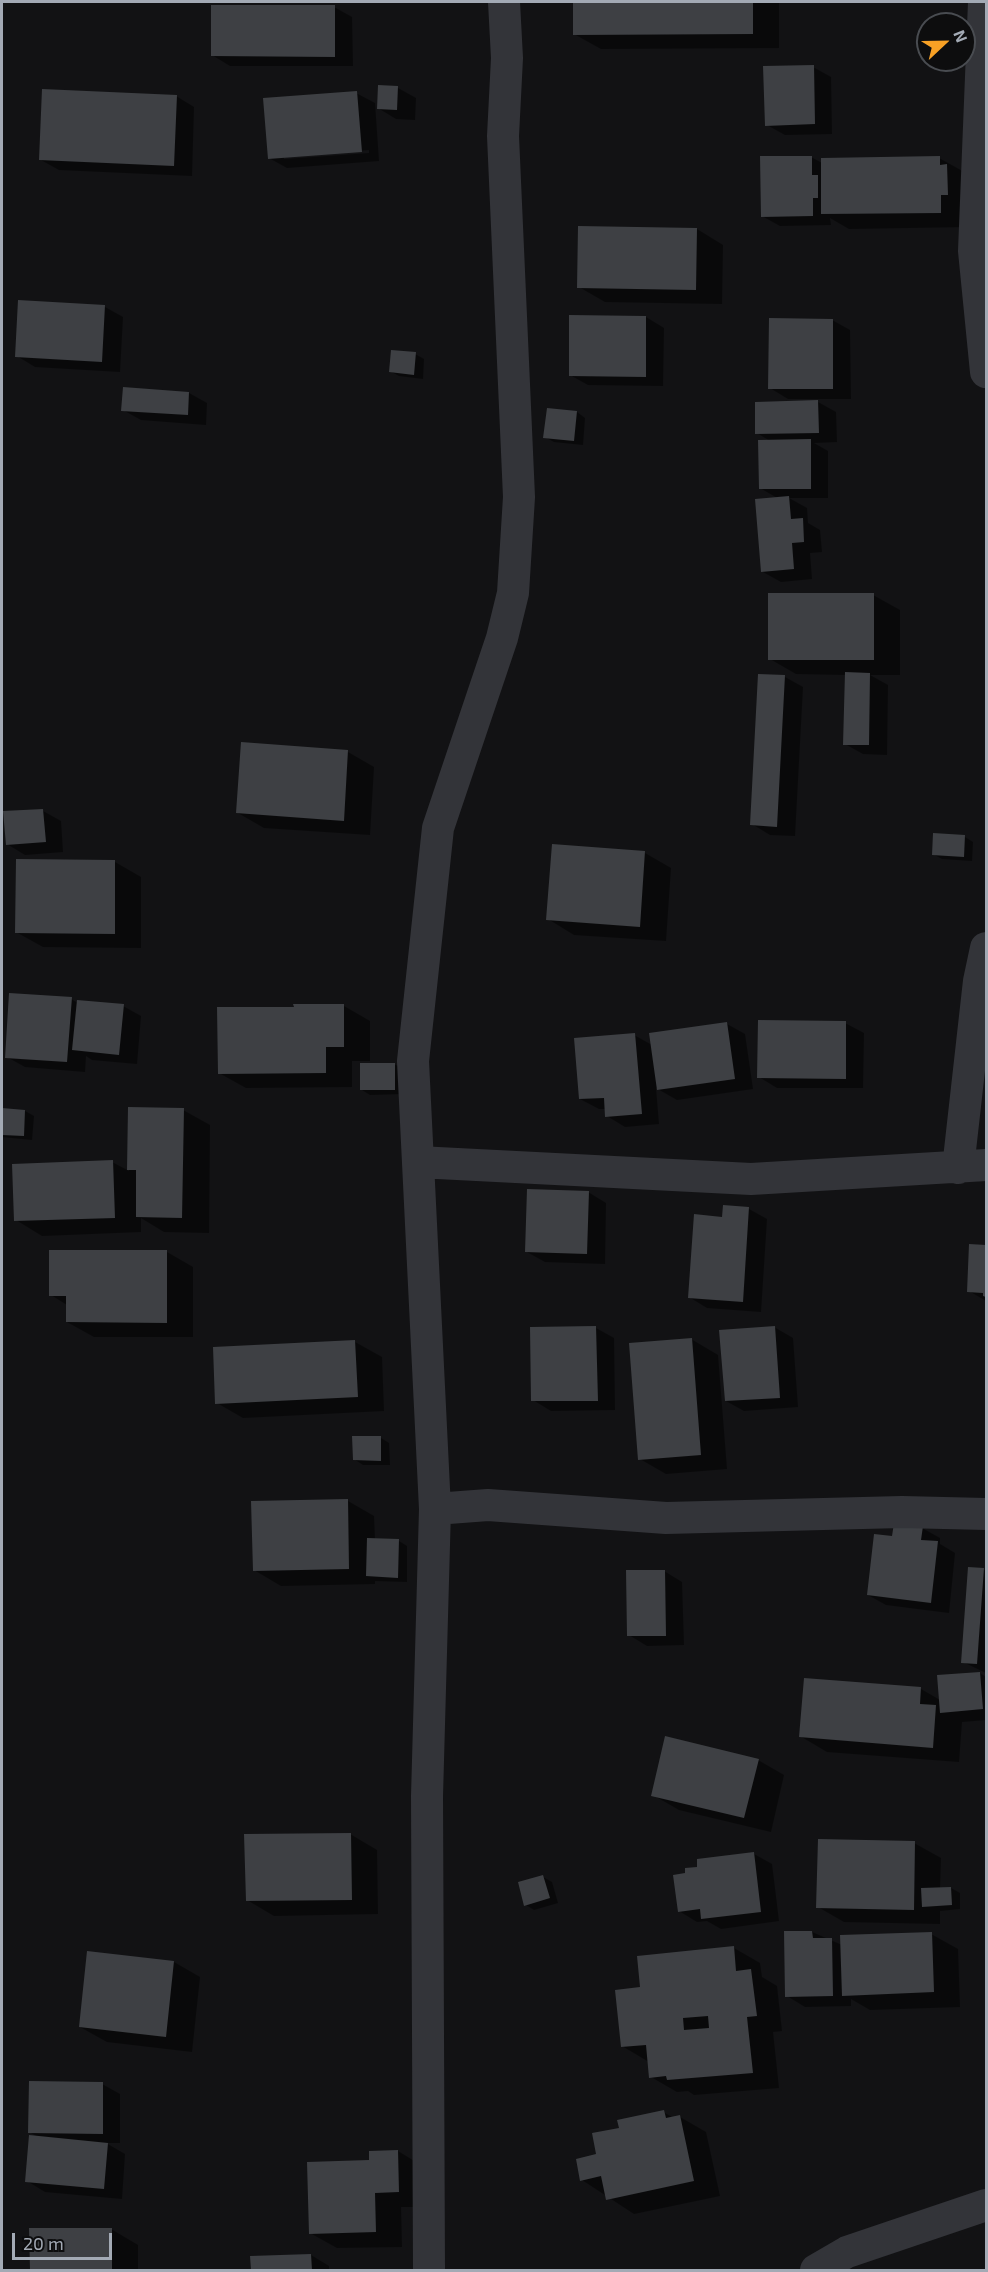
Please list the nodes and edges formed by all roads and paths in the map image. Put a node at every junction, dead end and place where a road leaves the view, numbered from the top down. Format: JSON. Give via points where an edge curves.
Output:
{"nodes":[{"id":1,"x":504,"y":2,"type":"edge"},
{"id":2,"x":984,"y":2,"type":"edge"},
{"id":3,"x":987,"y":372,"type":"edge"},
{"id":4,"x":987,"y":948,"type":"edge"},
{"id":5,"x":418,"y":1162,"type":"junction"},
{"id":6,"x":972,"y":1166,"type":"edge"},
{"id":7,"x":435,"y":1509,"type":"junction"},
{"id":8,"x":987,"y":1514,"type":"edge"},
{"id":9,"x":987,"y":2205,"type":"edge"},
{"id":10,"x":429,"y":2271,"type":"edge"},
{"id":11,"x":816,"y":2271,"type":"edge"}],
"edges":[{"from":1,"to":5,"type":"street","via":[[507,58],[503,136],[519,497],[513,593],[502,638],[438,828],[413,1061]]},
{"from":2,"to":3,"type":"street","via":[[974,251]]},
{"from":4,"to":6,"type":"street","via":[[979,981]]},
{"from":5,"to":6,"type":"street","via":[[751,1179]]},
{"from":5,"to":7,"type":"street"},
{"from":7,"to":8,"type":"street","via":[[488,1505],[666,1518],[902,1512]]},
{"from":7,"to":10,"type":"street","via":[[427,1796]]},
{"from":9,"to":11,"type":"street","via":[[847,2252]]}]}
